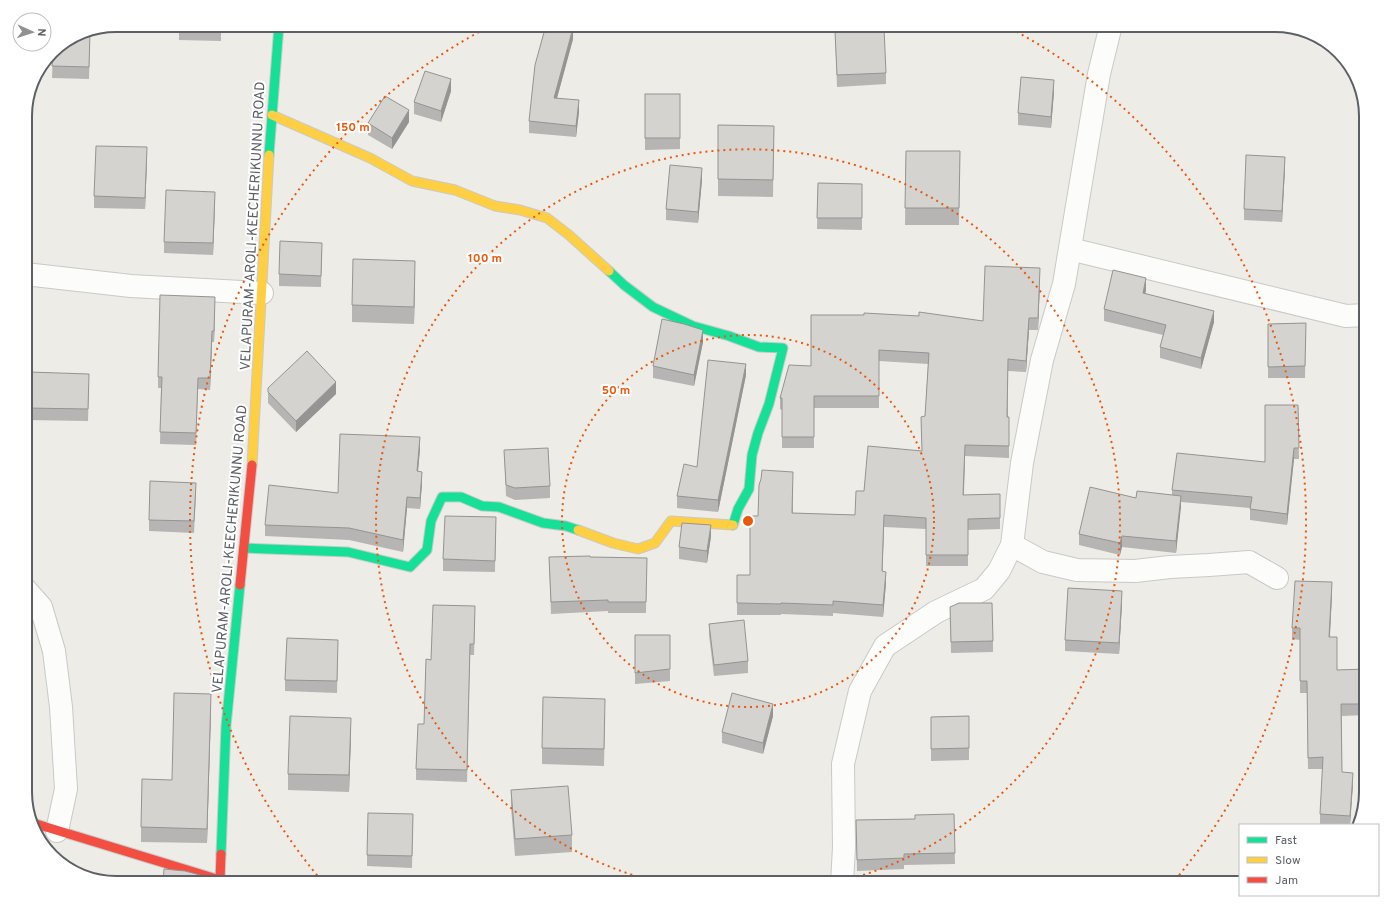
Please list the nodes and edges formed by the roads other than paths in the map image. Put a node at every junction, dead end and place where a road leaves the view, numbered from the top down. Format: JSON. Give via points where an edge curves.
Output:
{"nodes":[{"id":1,"x":278,"y":32,"type":"edge"},
{"id":2,"x":1108,"y":32,"type":"edge"},
{"id":3,"x":272,"y":115,"type":"junction"},
{"id":4,"x":1070,"y":249,"type":"junction"},
{"id":5,"x":32,"y":275,"type":"edge"},
{"id":6,"x":262,"y":293,"type":"junction"},
{"id":7,"x":1359,"y":315,"type":"edge"},
{"id":8,"x":1012,"y":545,"type":"junction"},
{"id":9,"x":244,"y":548,"type":"junction"},
{"id":10,"x":1277,"y":578,"type":"dead end"},
{"id":11,"x":32,"y":597,"type":"edge"},
{"id":12,"x":38,"y":825,"type":"edge"},
{"id":13,"x":58,"y":831,"type":"junction"},
{"id":14,"x":203,"y":876,"type":"edge"},
{"id":15,"x":222,"y":876,"type":"edge"},
{"id":16,"x":842,"y":876,"type":"edge"}],
"edges":[{"from":1,"to":3,"type":"street","name":"VELAPURAM-AROLI-KEECHERIKUNNU ROAD"},
{"from":2,"to":4,"type":"street"},
{"from":3,"to":6,"type":"street","name":"VELAPURAM-AROLI-KEECHERIKUNNU ROAD"},
{"from":3,"to":9,"type":"street","via":[[370,158],[412,181],[455,190],[495,206],[547,218],[653,307],[693,326],[759,347],[783,348],[769,404],[752,455],[749,488],[733,525],[670,521],[654,543],[638,549],[566,526],[543,523],[499,507],[482,506],[462,497],[442,497],[431,521],[426,550],[410,567],[348,552]]},
{"from":4,"to":7,"type":"street","via":[[1346,316]]},
{"from":4,"to":8,"type":"street","via":[[1064,284],[1042,360],[1022,464]]},
{"from":5,"to":6,"type":"street","via":[[131,286]]},
{"from":6,"to":9,"type":"street","name":"VELAPURAM-AROLI-KEECHERIKUNNU ROAD","via":[[253,453]]},
{"from":8,"to":10,"type":"street","via":[[1043,562],[1077,570],[1135,571],[1249,562]]},
{"from":8,"to":16,"type":"street","via":[[999,572],[984,589],[936,612],[885,646],[860,690],[843,764]]},
{"from":9,"to":15,"type":"street","name":"VELAPURAM-AROLI-KEECHERIKUNNU ROAD","via":[[226,726]]},
{"from":11,"to":13,"type":"street","via":[[41,607],[54,651],[61,707],[66,789]]},
{"from":12,"to":13,"type":"street","name":"VELAPURAM-AROLI-KEECHERIKUNNU ROAD"},
{"from":13,"to":14,"type":"street","name":"VELAPURAM-AROLI-KEECHERIKUNNU ROAD"}]}
